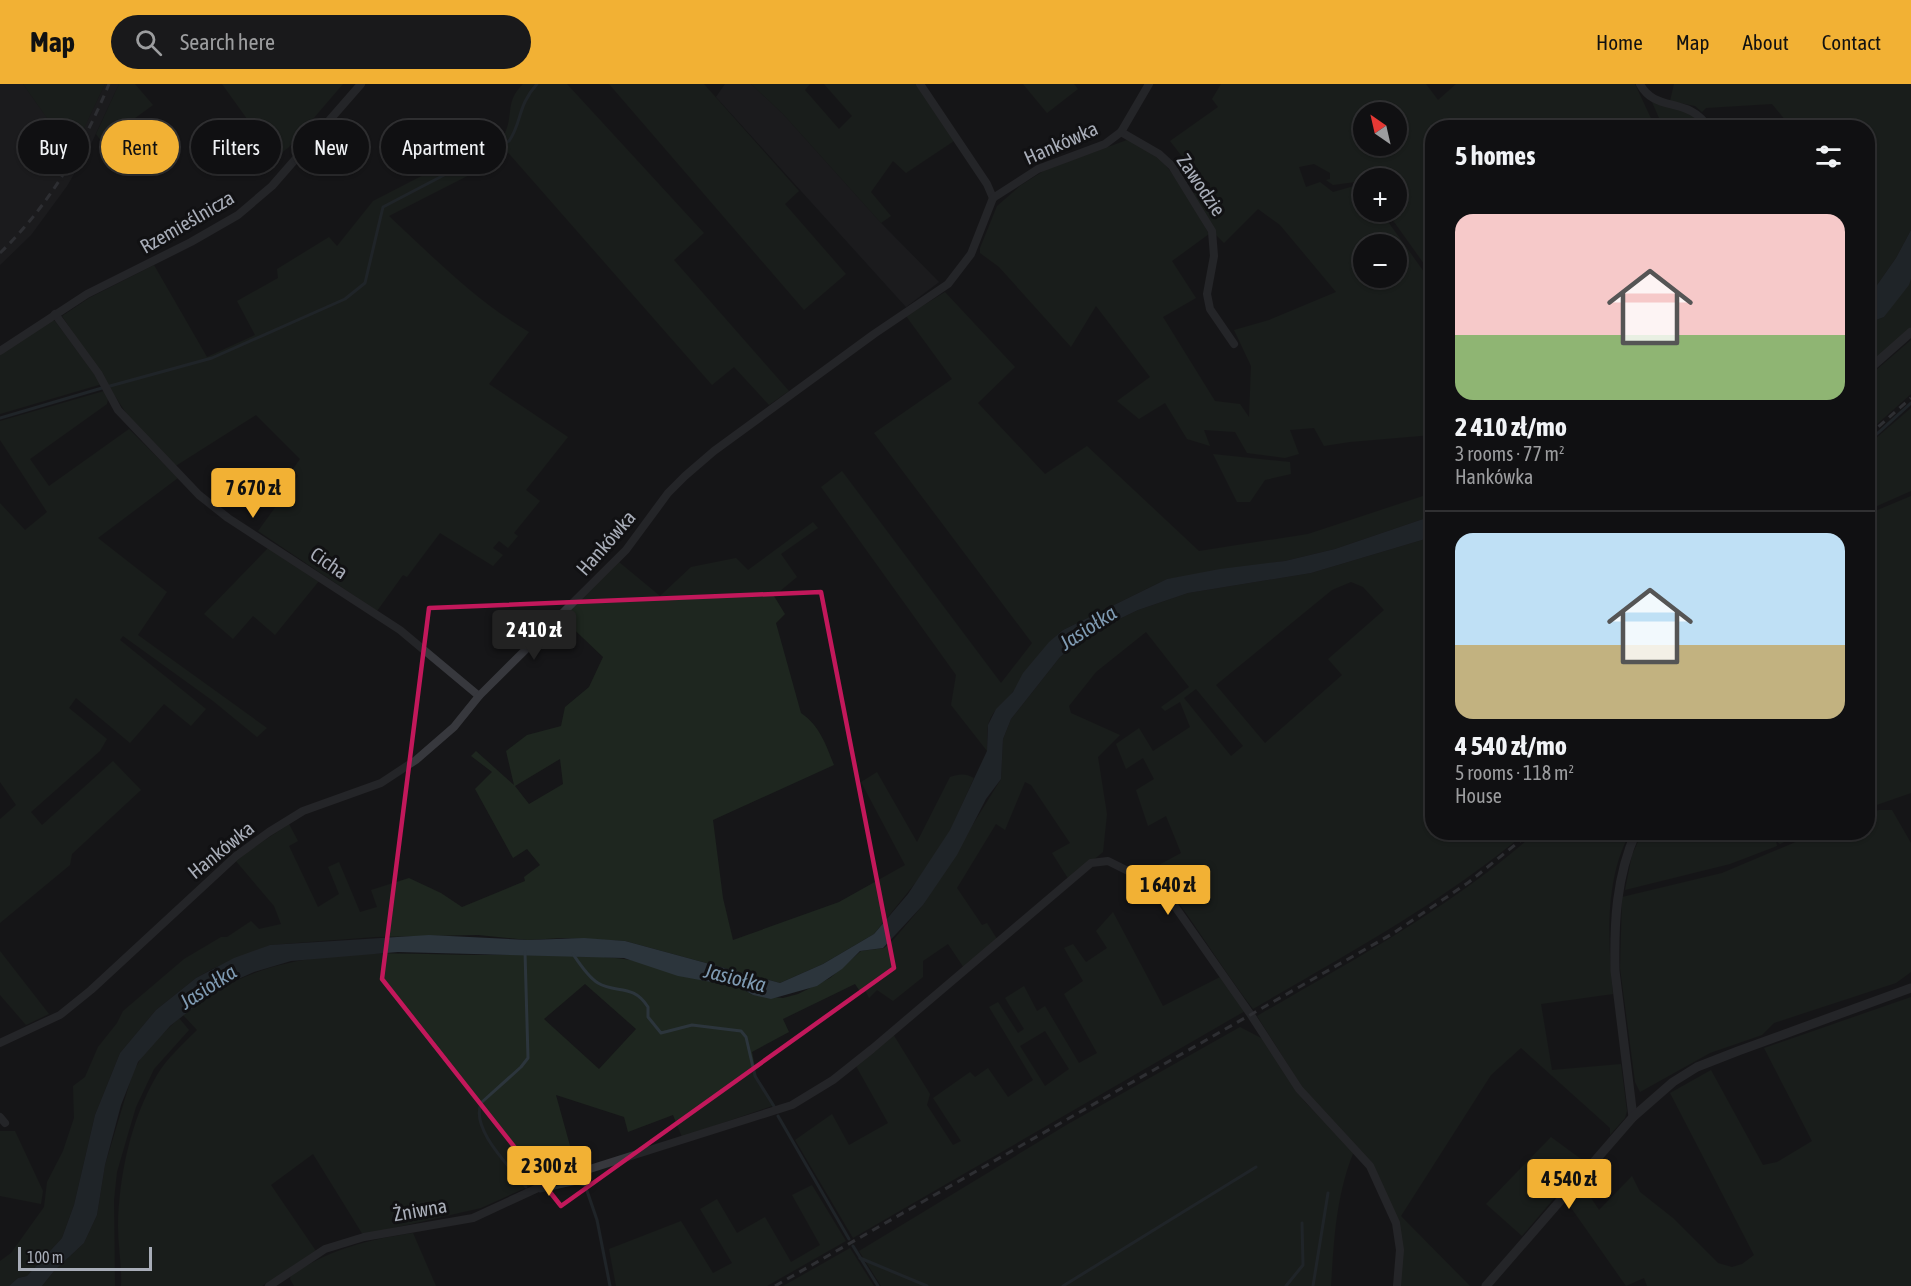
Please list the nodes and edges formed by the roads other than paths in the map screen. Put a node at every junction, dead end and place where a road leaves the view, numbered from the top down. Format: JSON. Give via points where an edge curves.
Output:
{"nodes":[{"id":1,"x":361,"y":84,"type":"edge"},
{"id":2,"x":920,"y":84,"type":"edge"},
{"id":3,"x":1149,"y":84,"type":"edge"},
{"id":4,"x":1640,"y":84,"type":"edge"},
{"id":5,"x":1704,"y":120,"type":"edge"},
{"id":6,"x":1121,"y":132,"type":"junction"},
{"id":7,"x":993,"y":198,"type":"junction"},
{"id":8,"x":55,"y":314,"type":"junction"},
{"id":9,"x":1911,"y":332,"type":"edge"},
{"id":10,"x":1234,"y":344,"type":"dead end"},
{"id":11,"x":0,"y":351,"type":"edge"},
{"id":12,"x":1875,"y":364,"type":"edge"},
{"id":13,"x":479,"y":696,"type":"junction"},
{"id":14,"x":1633,"y":840,"type":"edge"},
{"id":15,"x":1911,"y":988,"type":"edge"},
{"id":16,"x":0,"y":1043,"type":"edge"},
{"id":17,"x":1633,"y":1117,"type":"junction"},
{"id":18,"x":269,"y":1286,"type":"edge"},
{"id":19,"x":1397,"y":1286,"type":"edge"},
{"id":20,"x":1486,"y":1286,"type":"edge"}],
"edges":[{"from":1,"to":8,"type":"street","name":"Rzemieślnicza","via":[[272,186],[238,215]]},
{"from":2,"to":7,"type":"street"},
{"from":3,"to":6,"type":"street","name":"Hankówka"},
{"from":4,"to":5,"type":"street","via":[[1652,100],[1689,108]]},
{"from":6,"to":7,"type":"street","name":"Hankówka","via":[[1105,144],[1038,169]]},
{"from":6,"to":10,"type":"street","name":"Zawodzie","via":[[1172,166],[1212,231],[1209,309]]},
{"from":7,"to":13,"type":"street","name":"Hankówka","via":[[971,254],[948,284],[874,334],[685,476],[626,550]]},
{"from":8,"to":11,"type":"street","name":"Rzemieślnicza"},
{"from":8,"to":13,"type":"street","name":"Cicha","via":[[98,373],[118,410],[199,495],[400,630]]},
{"from":9,"to":12,"type":"street"},
{"from":13,"to":16,"type":"street","name":"Hankówka","via":[[454,727],[401,771],[381,783],[303,811],[269,832],[230,862],[68,1009]]},
{"from":14,"to":17,"type":"street","via":[[1620,876],[1614,946]]},
{"from":15,"to":17,"type":"street","via":[[1697,1067],[1672,1082]]},
{"from":17,"to":20,"type":"street"},
{"from":18,"to":19,"type":"street","name":"Żniwna","via":[[325,1249],[473,1218],[555,1180],[779,1111],[818,1089],[890,1034],[1091,863],[1108,861],[1162,888],[1299,1089],[1370,1166],[1396,1223],[1400,1250]]}]}
